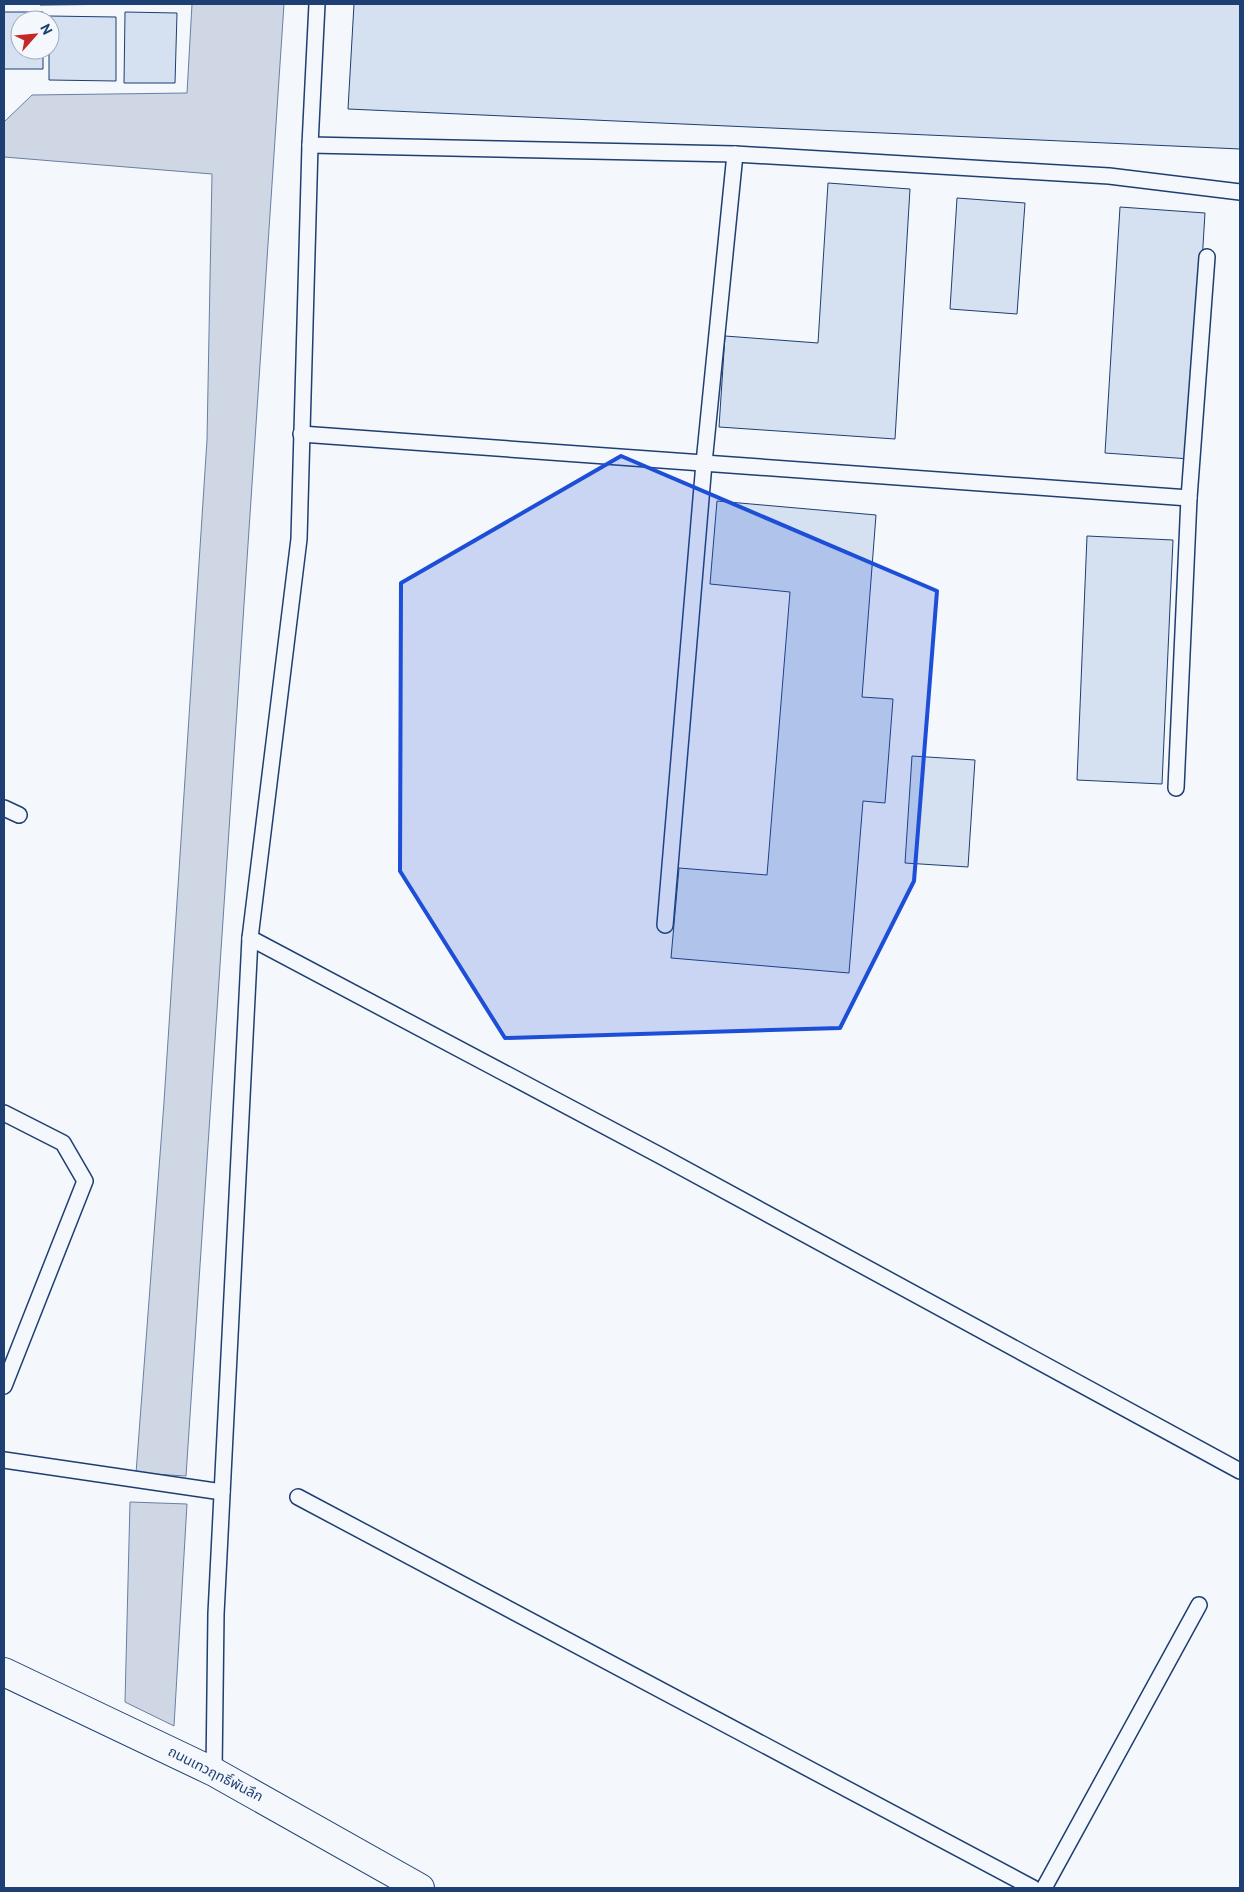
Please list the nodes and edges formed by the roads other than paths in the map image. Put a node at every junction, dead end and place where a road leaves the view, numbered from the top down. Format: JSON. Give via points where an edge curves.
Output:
{"nodes":[{"id":1,"x":317,"y":4,"type":"edge"},
{"id":2,"x":310,"y":145,"type":"junction"},
{"id":3,"x":735,"y":154,"type":"junction"},
{"id":4,"x":1240,"y":192,"type":"edge"},
{"id":5,"x":1206,"y":257,"type":"dead end"},
{"id":6,"x":301,"y":434,"type":"junction"},
{"id":7,"x":704,"y":463,"type":"junction"},
{"id":8,"x":1189,"y":498,"type":"junction"},
{"id":9,"x":1176,"y":788,"type":"dead end"},
{"id":10,"x":4,"y":808,"type":"edge"},
{"id":11,"x":19,"y":815,"type":"dead end"},
{"id":12,"x":665,"y":925,"type":"dead end"},
{"id":13,"x":250,"y":938,"type":"junction"},
{"id":14,"x":4,"y":1113,"type":"edge"},
{"id":15,"x":4,"y":1386,"type":"edge"},
{"id":16,"x":4,"y":1460,"type":"edge"},
{"id":17,"x":1240,"y":1471,"type":"edge"},
{"id":18,"x":222,"y":1492,"type":"junction"},
{"id":19,"x":298,"y":1497,"type":"dead end"},
{"id":20,"x":1199,"y":1605,"type":"dead end"},
{"id":21,"x":4,"y":1672,"type":"edge"},
{"id":22,"x":214,"y":1772,"type":"junction"},
{"id":23,"x":420,"y":1888,"type":"edge"},
{"id":24,"x":1033,"y":1888,"type":"edge"},
{"id":25,"x":1044,"y":1888,"type":"edge"}],
"edges":[{"from":1,"to":2,"type":"lane"},
{"from":2,"to":3,"type":"lane"},
{"from":2,"to":6,"type":"lane"},
{"from":3,"to":4,"type":"lane","via":[[1109,176]]},
{"from":3,"to":7,"type":"lane"},
{"from":5,"to":8,"type":"lane"},
{"from":6,"to":7,"type":"lane"},
{"from":6,"to":13,"type":"lane","via":[[298,539]]},
{"from":7,"to":8,"type":"lane"},
{"from":7,"to":12,"type":"lane"},
{"from":8,"to":9,"type":"lane"},
{"from":10,"to":11,"type":"lane"},
{"from":13,"to":17,"type":"lane","via":[[662,1156]]},
{"from":13,"to":18,"type":"lane"},
{"from":14,"to":15,"type":"lane","via":[[63,1143],[85,1181]]},
{"from":16,"to":18,"type":"lane"},
{"from":18,"to":22,"type":"lane","via":[[216,1614]]},
{"from":19,"to":24,"type":"lane"},
{"from":20,"to":25,"type":"lane"},
{"from":21,"to":22,"type":"street","name":"ถนนเทวฤทธิ์พันลึก"},
{"from":22,"to":23,"type":"street","name":"ถนนเทวฤทธิ์พันลึก"}]}
